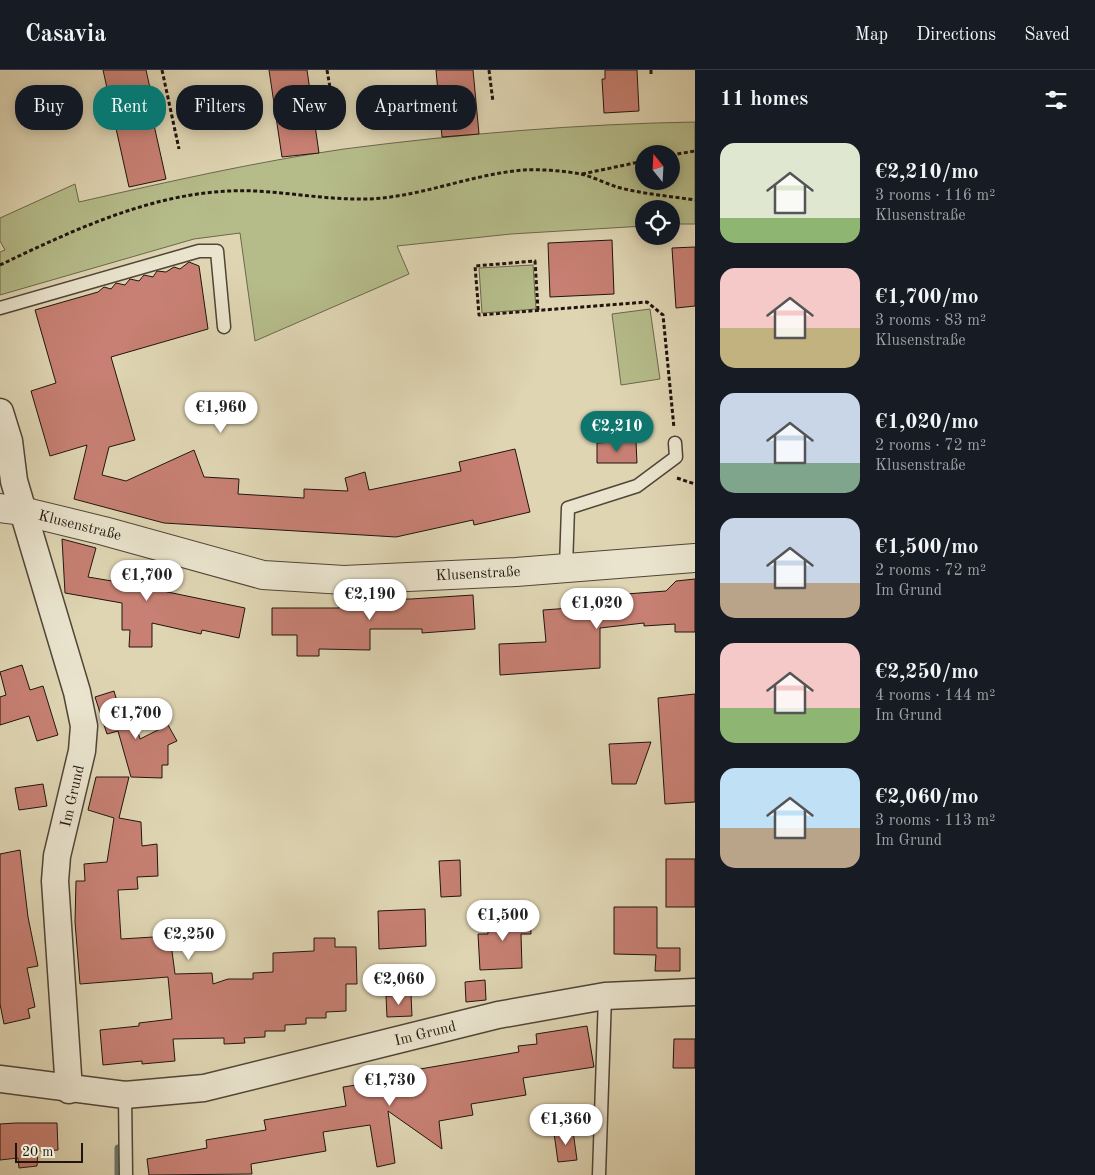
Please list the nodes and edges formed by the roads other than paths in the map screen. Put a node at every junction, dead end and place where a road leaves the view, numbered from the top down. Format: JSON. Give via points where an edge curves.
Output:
{"nodes":[{"id":1,"x":0,"y":308,"type":"edge"},
{"id":2,"x":224,"y":327,"type":"dead end"},
{"id":3,"x":0,"y":412,"type":"edge"},
{"id":4,"x":675,"y":443,"type":"road end"},
{"id":5,"x":11,"y":509,"type":"edge"},
{"id":6,"x":695,"y":558,"type":"edge"},
{"id":7,"x":566,"y":567,"type":"junction"},
{"id":8,"x":695,"y":992,"type":"edge"},
{"id":9,"x":605,"y":996,"type":"junction"},
{"id":10,"x":0,"y":1079,"type":"edge"},
{"id":11,"x":69,"y":1090,"type":"junction"},
{"id":12,"x":125,"y":1095,"type":"junction"},
{"id":13,"x":126,"y":1175,"type":"edge"},
{"id":14,"x":599,"y":1175,"type":"edge"}],
"edges":[{"from":1,"to":2,"type":"lane","via":[[199,251],[217,251]]},
{"from":3,"to":5,"type":"street","name":"Im Grund","via":[[9,441],[14,481]]},
{"from":4,"to":7,"type":"lane","via":[[676,457],[637,486],[568,508]]},
{"from":5,"to":7,"type":"street","name":"Klusenstraße","via":[[263,575],[344,580]]},
{"from":5,"to":11,"type":"street","name":"Im Grund","via":[[77,692],[84,726],[82,751],[57,856],[55,881]]},
{"from":6,"to":7,"type":"street","name":"Klusenstraße"},
{"from":8,"to":9,"type":"street","name":"Im Grund"},
{"from":9,"to":12,"type":"street","name":"Im Grund","via":[[498,1015],[204,1088]]},
{"from":9,"to":14,"type":"lane"},
{"from":10,"to":11,"type":"street","name":"Im Grund"},
{"from":11,"to":12,"type":"street","name":"Im Grund"},
{"from":12,"to":13,"type":"lane"}]}
